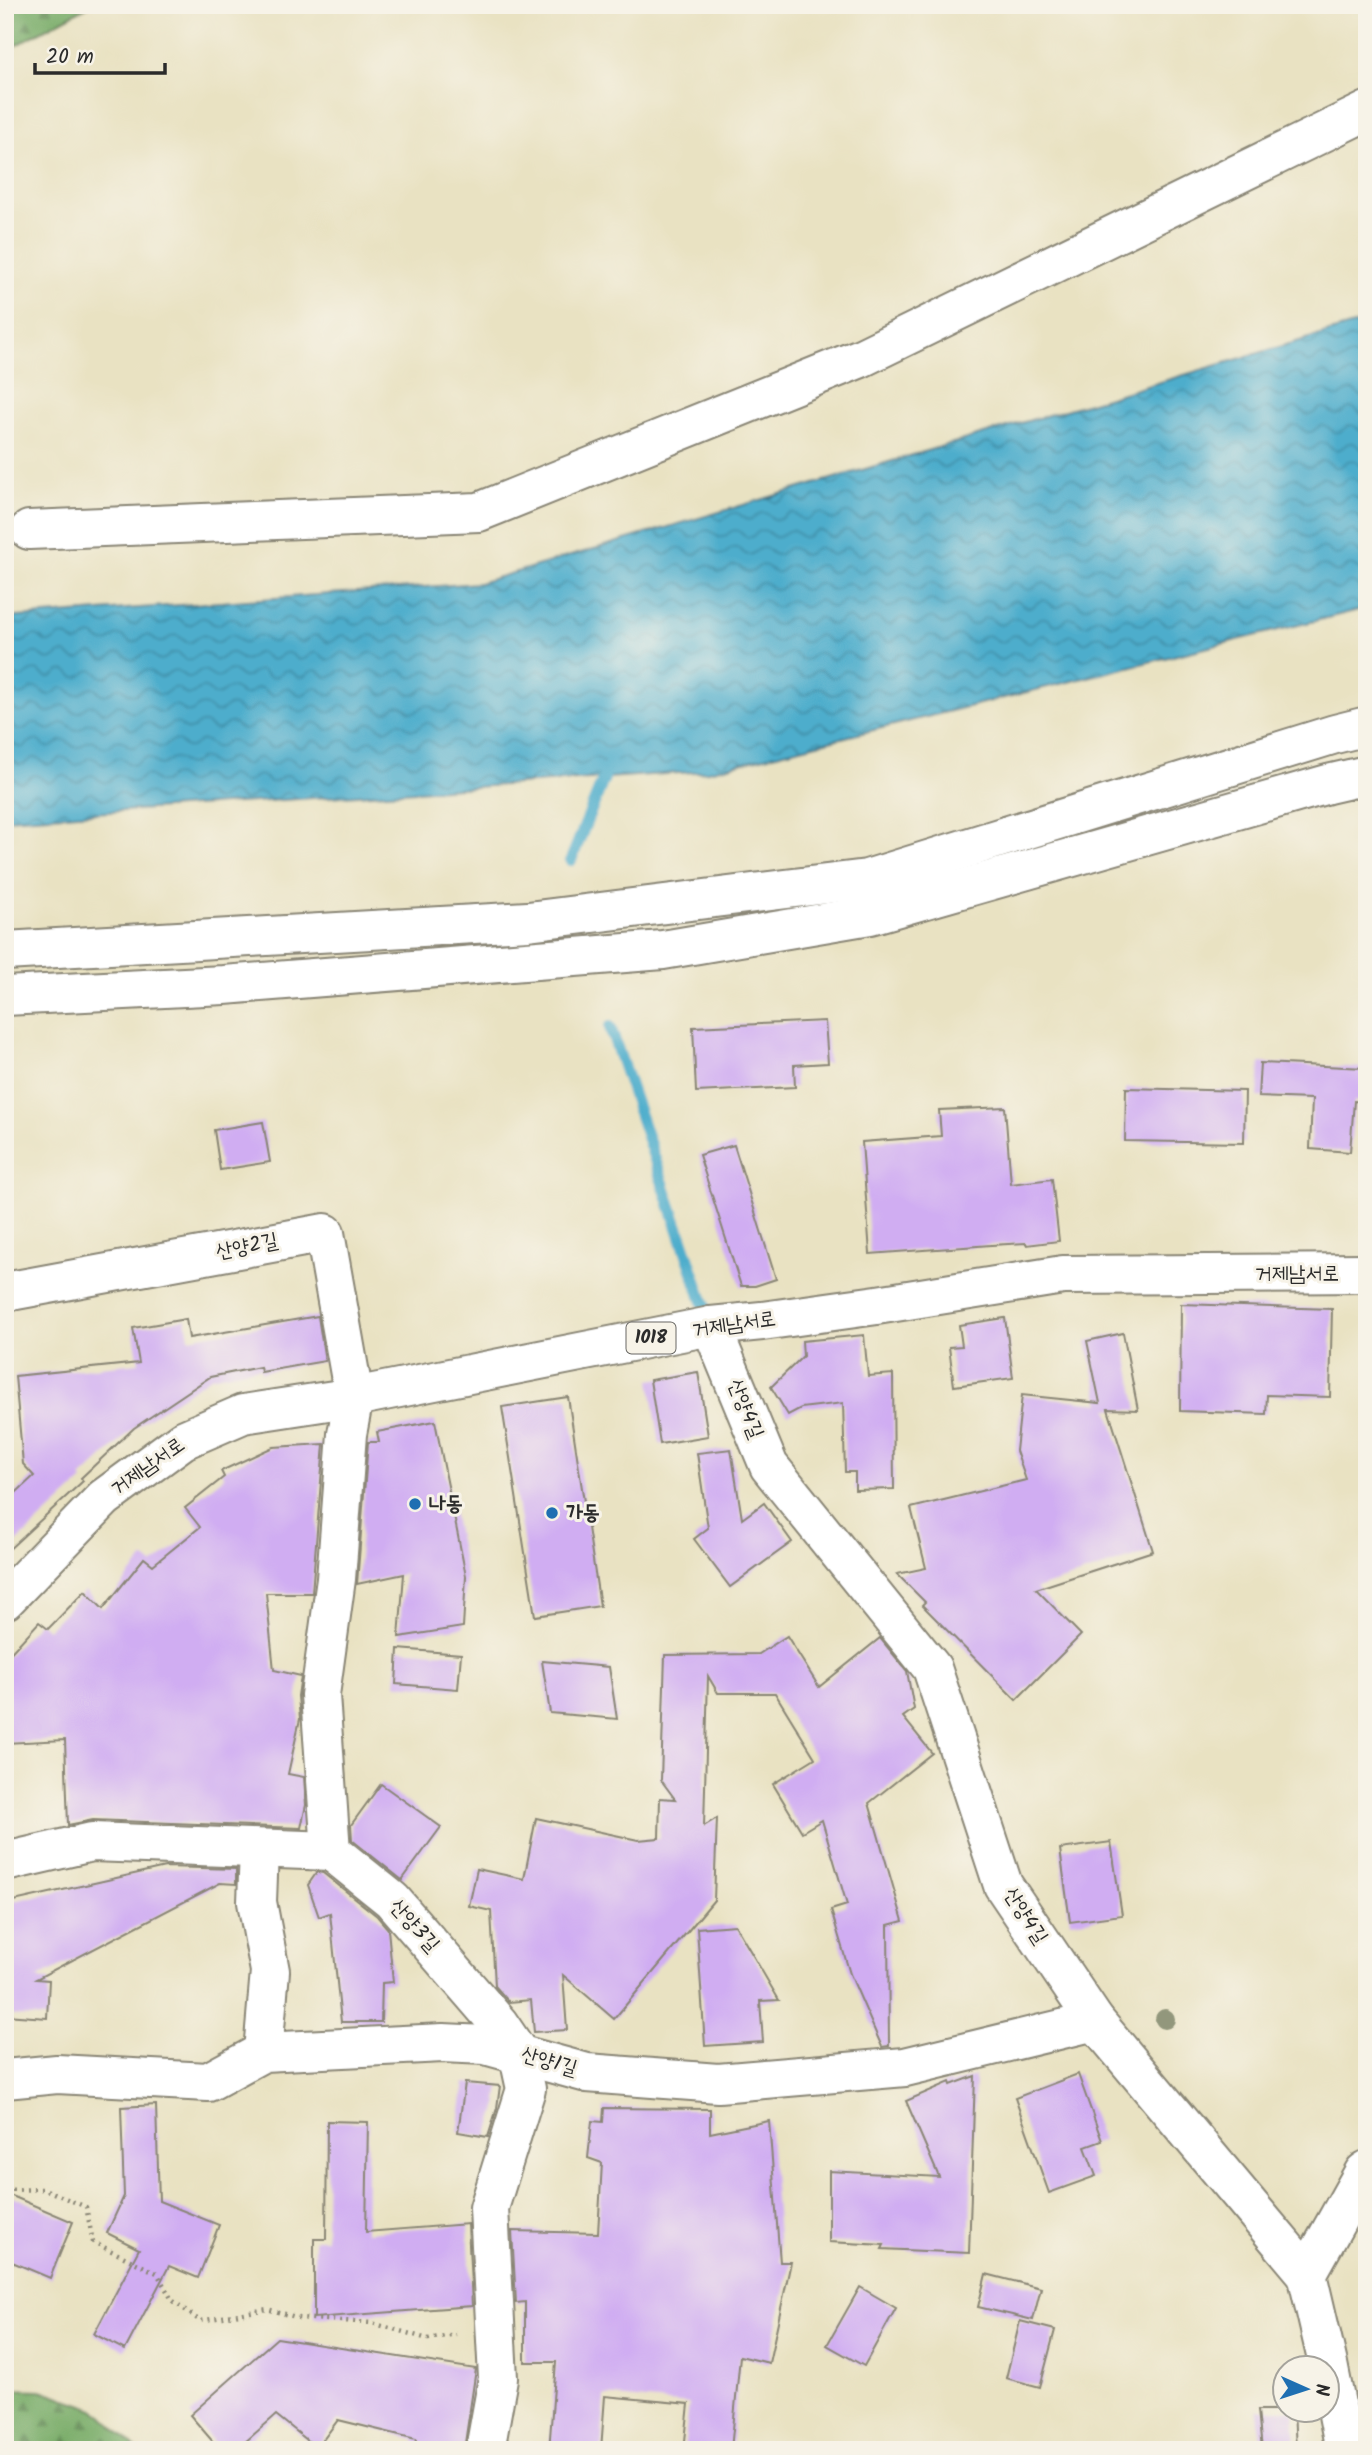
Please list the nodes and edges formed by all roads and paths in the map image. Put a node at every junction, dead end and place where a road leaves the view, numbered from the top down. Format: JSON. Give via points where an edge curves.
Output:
{"nodes":[{"id":1,"x":1367,"y":111,"type":"edge"},
{"id":2,"x":29,"y":530,"type":"dead end"},
{"id":3,"x":1367,"y":726,"type":"edge"},
{"id":4,"x":1367,"y":775,"type":"edge"},
{"id":5,"x":5,"y":951,"type":"edge"},
{"id":6,"x":5,"y":996,"type":"edge"},
{"id":7,"x":1367,"y":1273,"type":"edge"},
{"id":8,"x":5,"y":1292,"type":"edge"},
{"id":9,"x":711,"y":1326,"type":"junction"},
{"id":10,"x":355,"y":1397,"type":"junction"},
{"id":11,"x":5,"y":1600,"type":"edge"},
{"id":12,"x":259,"y":1849,"type":"junction"},
{"id":13,"x":331,"y":1851,"type":"junction"},
{"id":14,"x":5,"y":1862,"type":"edge"},
{"id":15,"x":1095,"y":2021,"type":"junction"},
{"id":16,"x":263,"y":2052,"type":"junction"},
{"id":17,"x":518,"y":2052,"type":"junction"},
{"id":18,"x":5,"y":2079,"type":"edge"},
{"id":19,"x":1367,"y":2170,"type":"edge"},
{"id":20,"x":5,"y":2190,"type":"edge"},
{"id":21,"x":1307,"y":2274,"type":"junction"},
{"id":22,"x":495,"y":2327,"type":"junction"},
{"id":23,"x":485,"y":2450,"type":"edge"},
{"id":24,"x":1345,"y":2450,"type":"edge"}],
"edges":[{"from":1,"to":2,"type":"street","via":[[861,358],[479,512]]},
{"from":3,"to":5,"type":"street","via":[[867,879],[528,921]]},
{"from":4,"to":6,"type":"street","via":[[870,915],[663,950],[224,985]]},
{"from":7,"to":9,"type":"street","name":"거제남서로","number":"1018","via":[[1063,1275]]},
{"from":8,"to":10,"type":"street","name":"산양2길","via":[[325,1233]]},
{"from":9,"to":10,"type":"street","name":"거제남서로","number":"1018"},
{"from":9,"to":15,"type":"street","name":"산양4길","via":[[769,1465],[932,1668],[1003,1885]]},
{"from":10,"to":11,"type":"street","name":"거제남서로","number":"1018","via":[[243,1414],[183,1440],[104,1498]]},
{"from":10,"to":13,"type":"street","via":[[347,1434],[336,1579],[320,1695]]},
{"from":12,"to":13,"type":"street"},
{"from":12,"to":14,"type":"street","via":[[92,1842]]},
{"from":12,"to":16,"type":"street","via":[[257,1902],[270,1970]]},
{"from":13,"to":17,"type":"street","name":"산양3길","via":[[391,1900]]},
{"from":15,"to":17,"type":"street","name":"산양1길","via":[[905,2067],[718,2082],[587,2073]]},
{"from":15,"to":21,"type":"street","name":"산양4길"},
{"from":16,"to":17,"type":"street","name":"산양1길","via":[[443,2043]]},
{"from":16,"to":18,"type":"street","name":"산양1길","via":[[208,2082],[57,2074]]},
{"from":17,"to":22,"type":"street","name":"산양3길","via":[[526,2089],[489,2208]]},
{"from":19,"to":21,"type":"street"},
{"from":20,"to":22,"type":"path","via":[[44,2189],[86,2207],[93,2242],[156,2273],[172,2301],[200,2321],[267,2309],[299,2318],[372,2323],[428,2339]]},
{"from":21,"to":24,"type":"street","name":"산양4길"},
{"from":22,"to":23,"type":"street","name":"산양3길","via":[[498,2378]]}]}
